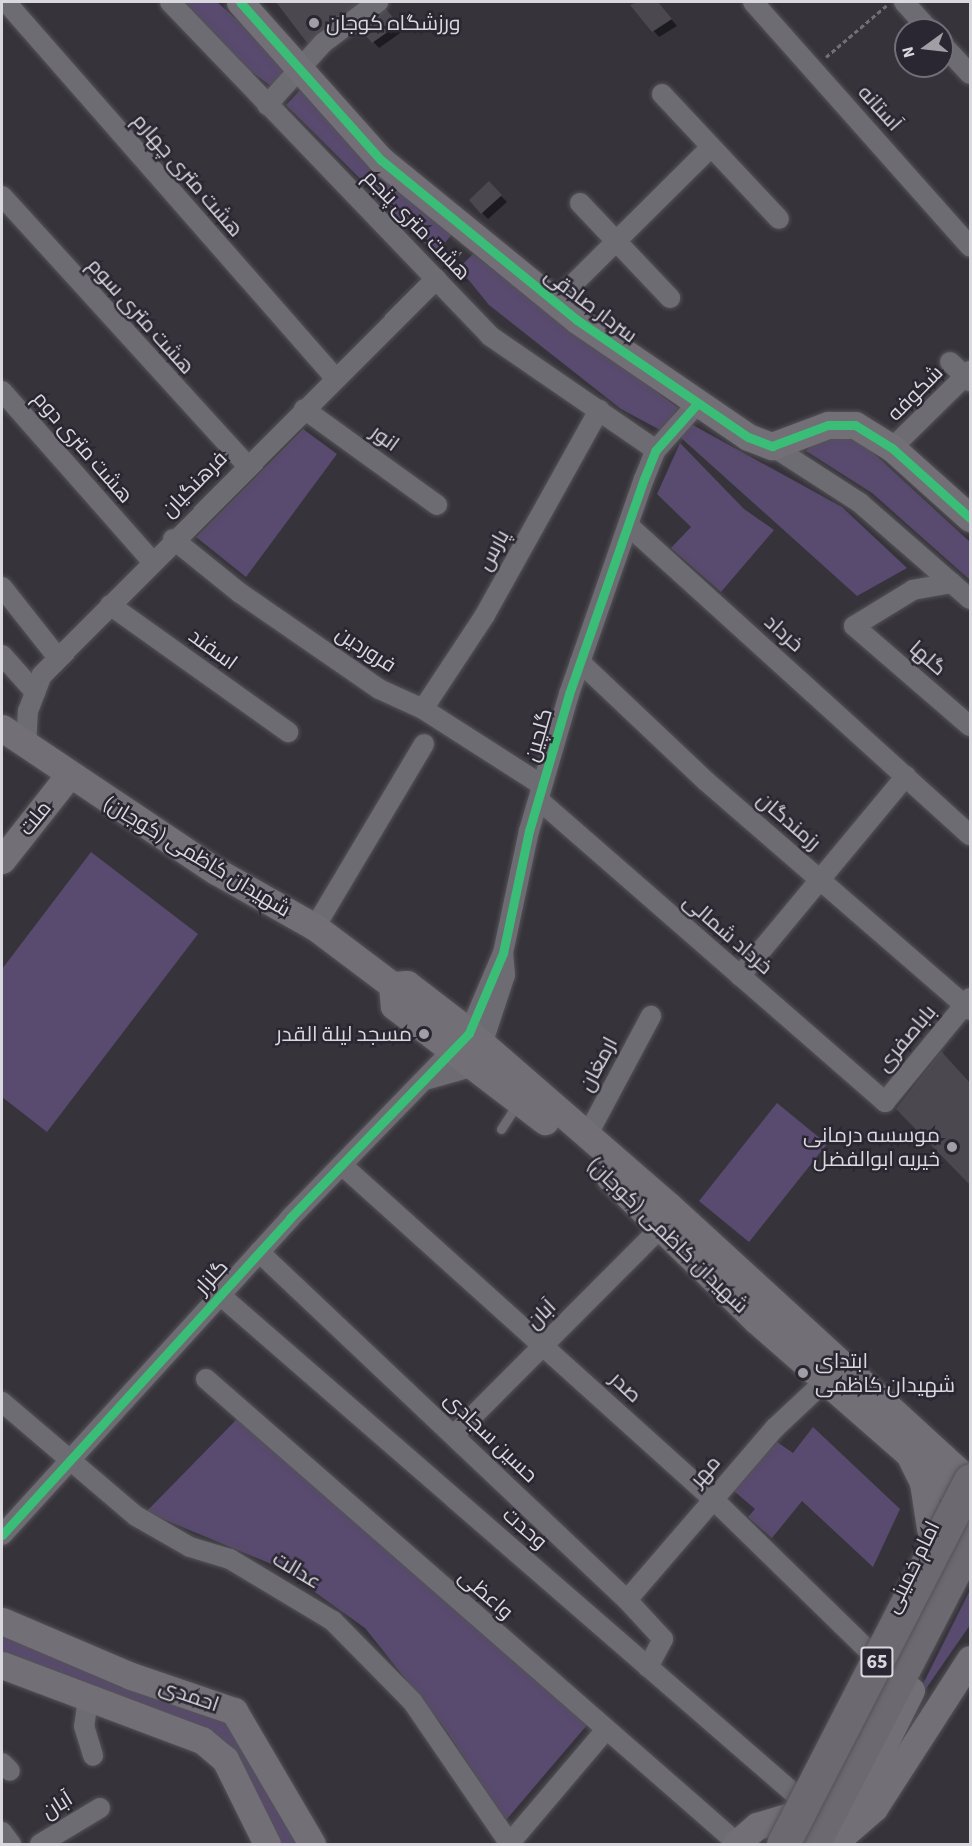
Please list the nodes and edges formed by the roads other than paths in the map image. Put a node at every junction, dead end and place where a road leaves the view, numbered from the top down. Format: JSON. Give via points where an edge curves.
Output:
{"nodes":[{"id":1,"x":6,"y":2,"type":"edge"},
{"id":2,"x":171,"y":2,"type":"edge"},
{"id":3,"x":240,"y":2,"type":"edge"},
{"id":4,"x":378,"y":2,"type":"edge"},
{"id":5,"x":753,"y":2,"type":"edge"},
{"id":6,"x":904,"y":2,"type":"edge"},
{"id":7,"x":918,"y":18,"type":"edge"},
{"id":8,"x":954,"y":57,"type":"edge"},
{"id":9,"x":299,"y":71,"type":"junction"},
{"id":10,"x":970,"y":74,"type":"edge"},
{"id":11,"x":662,"y":94,"type":"dead end"},
{"id":12,"x":267,"y":105,"type":"junction"},
{"id":13,"x":711,"y":147,"type":"junction"},
{"id":14,"x":2,"y":196,"type":"edge"},
{"id":15,"x":580,"y":203,"type":"dead end"},
{"id":16,"x":779,"y":219,"type":"dead end"},
{"id":17,"x":616,"y":242,"type":"junction"},
{"id":18,"x":970,"y":246,"type":"edge"},
{"id":19,"x":436,"y":279,"type":"junction"},
{"id":20,"x":670,"y":298,"type":"dead end"},
{"id":21,"x":555,"y":302,"type":"junction"},
{"id":22,"x":951,"y":362,"type":"dead end"},
{"id":23,"x":969,"y":376,"type":"edge"},
{"id":24,"x":336,"y":378,"type":"junction"},
{"id":25,"x":2,"y":391,"type":"edge"},
{"id":26,"x":697,"y":404,"type":"junction"},
{"id":27,"x":304,"y":410,"type":"junction"},
{"id":28,"x":599,"y":410,"type":"junction"},
{"id":29,"x":772,"y":446,"type":"junction"},
{"id":30,"x":892,"y":448,"type":"junction"},
{"id":31,"x":656,"y":450,"type":"junction"},
{"id":32,"x":247,"y":465,"type":"junction"},
{"id":33,"x":437,"y":505,"type":"dead end"},
{"id":34,"x":970,"y":516,"type":"edge"},
{"id":35,"x":629,"y":526,"type":"junction"},
{"id":36,"x":173,"y":539,"type":"junction"},
{"id":37,"x":152,"y":561,"type":"junction"},
{"id":38,"x":952,"y":583,"type":"junction"},
{"id":39,"x":2,"y":587,"type":"edge"},
{"id":40,"x":970,"y":599,"type":"edge"},
{"id":41,"x":110,"y":605,"type":"junction"},
{"id":42,"x":2,"y":655,"type":"edge"},
{"id":43,"x":58,"y":658,"type":"junction"},
{"id":44,"x":580,"y":662,"type":"junction"},
{"id":45,"x":35,"y":692,"type":"junction"},
{"id":46,"x":423,"y":710,"type":"junction"},
{"id":47,"x":970,"y":726,"type":"edge"},
{"id":48,"x":2,"y":728,"type":"edge"},
{"id":49,"x":288,"y":732,"type":"dead end"},
{"id":50,"x":424,"y":744,"type":"dead end"},
{"id":51,"x":26,"y":747,"type":"junction"},
{"id":52,"x":68,"y":776,"type":"junction"},
{"id":53,"x":906,"y":776,"type":"junction"},
{"id":54,"x":541,"y":793,"type":"junction"},
{"id":55,"x":970,"y":835,"type":"edge"},
{"id":56,"x":2,"y":860,"type":"edge"},
{"id":57,"x":817,"y":878,"type":"junction"},
{"id":58,"x":315,"y":927,"type":"junction"},
{"id":59,"x":740,"y":976,"type":"junction"},
{"id":60,"x":969,"y":1004,"type":"edge"},
{"id":61,"x":651,"y":1016,"type":"dead end"},
{"id":62,"x":471,"y":1048,"type":"junction"},
{"id":63,"x":520,"y":1100,"type":"junction"},
{"id":64,"x":885,"y":1102,"type":"joint"},
{"id":65,"x":501,"y":1129,"type":"dead end"},
{"id":66,"x":588,"y":1134,"type":"junction"},
{"id":67,"x":343,"y":1166,"type":"junction"},
{"id":68,"x":661,"y":1227,"type":"junction"},
{"id":69,"x":259,"y":1252,"type":"junction"},
{"id":70,"x":220,"y":1295,"type":"junction"},
{"id":71,"x":544,"y":1344,"type":"junction"},
{"id":72,"x":206,"y":1379,"type":"dead end"},
{"id":73,"x":826,"y":1380,"type":"junction"},
{"id":74,"x":2,"y":1402,"type":"edge"},
{"id":75,"x":454,"y":1435,"type":"junction"},
{"id":76,"x":907,"y":1450,"type":"junction"},
{"id":77,"x":69,"y":1461,"type":"junction"},
{"id":78,"x":964,"y":1475,"type":"edge"},
{"id":79,"x":712,"y":1499,"type":"junction"},
{"id":80,"x":970,"y":1516,"type":"edge"},
{"id":81,"x":5,"y":1524,"type":"edge"},
{"id":82,"x":930,"y":1528,"type":"junction"},
{"id":83,"x":970,"y":1541,"type":"edge"},
{"id":84,"x":970,"y":1569,"type":"edge"},
{"id":85,"x":627,"y":1599,"type":"junction"},
{"id":86,"x":2,"y":1621,"type":"edge"},
{"id":87,"x":870,"y":1652,"type":"junction"},
{"id":88,"x":970,"y":1659,"type":"edge"},
{"id":89,"x":2,"y":1665,"type":"edge"},
{"id":90,"x":648,"y":1667,"type":"junction"},
{"id":91,"x":88,"y":1699,"type":"junction"},
{"id":92,"x":605,"y":1731,"type":"junction"},
{"id":93,"x":93,"y":1756,"type":"dead end"},
{"id":94,"x":100,"y":1808,"type":"dead end"},
{"id":95,"x":790,"y":1819,"type":"edge"},
{"id":96,"x":2,"y":1832,"type":"edge"},
{"id":97,"x":259,"y":1841,"type":"edge"},
{"id":98,"x":509,"y":1844,"type":"edge"},
{"id":99,"x":736,"y":1844,"type":"edge"},
{"id":100,"x":830,"y":1844,"type":"edge"},
{"id":101,"x":11,"y":1845,"type":"edge"},
{"id":102,"x":40,"y":1845,"type":"edge"},
{"id":103,"x":312,"y":1845,"type":"edge"},
{"id":104,"x":774,"y":1845,"type":"edge"}],
"edges":[{"from":1,"to":24,"type":"street","name":"هشت متری چهارم"},
{"from":2,"to":12,"type":"street","name":"هشت متری پنجم"},
{"from":3,"to":9,"type":"main road","name":"سردار صادقی"},
{"from":4,"to":9,"type":"street","via":[[323,43]]},
{"from":5,"to":18,"type":"street","name":"آستانه"},
{"from":6,"to":7,"type":"street"},
{"from":8,"to":10,"type":"street"},
{"from":9,"to":12,"type":"street"},
{"from":9,"to":21,"type":"main road","name":"سردار صادقی","via":[[381,160]]},
{"from":11,"to":13,"type":"street"},
{"from":12,"to":19,"type":"street","name":"هشت متری پنجم"},
{"from":13,"to":16,"type":"street"},
{"from":13,"to":17,"type":"street"},
{"from":14,"to":32,"type":"street","name":"هشت متری سوم"},
{"from":15,"to":17,"type":"street"},
{"from":17,"to":20,"type":"street"},
{"from":17,"to":21,"type":"street"},
{"from":19,"to":24,"type":"street","name":"فرهنگیان"},
{"from":19,"to":28,"type":"street","name":"هشت متری پنجم","via":[[490,336]]},
{"from":21,"to":26,"type":"main road","name":"سردار صادقی"},
{"from":22,"to":23,"type":"street"},
{"from":23,"to":30,"type":"street","name":"شکوفه"},
{"from":24,"to":27,"type":"street","name":"فرهنگیان"},
{"from":25,"to":37,"type":"street","name":"هشت متری دوم"},
{"from":26,"to":29,"type":"main road","name":"سردار صادقی"},
{"from":26,"to":31,"type":"street"},
{"from":27,"to":32,"type":"street","name":"فرهنگیان"},
{"from":27,"to":33,"type":"street","name":"انور"},
{"from":28,"to":31,"type":"street","name":"هشت متری پنجم"},
{"from":28,"to":46,"type":"street","name":"پارس","via":[[485,615]]},
{"from":29,"to":30,"type":"main road","via":[[837,425],[855,425]]},
{"from":29,"to":38,"type":"street","via":[[860,503]]},
{"from":30,"to":34,"type":"main road"},
{"from":31,"to":35,"type":"street","name":"گلچین"},
{"from":32,"to":36,"type":"street","name":"فرهنگیان"},
{"from":35,"to":44,"type":"street","name":"گلچین"},
{"from":35,"to":53,"type":"street","name":"خرداد"},
{"from":36,"to":37,"type":"street","name":"فرهنگیان"},
{"from":36,"to":46,"type":"street","name":"فروردین","via":[[360,676]]},
{"from":37,"to":41,"type":"street","name":"فرهنگیان"},
{"from":38,"to":40,"type":"street"},
{"from":38,"to":47,"type":"street","name":"گلها","via":[[913,590],[854,626]]},
{"from":39,"to":43,"type":"street"},
{"from":41,"to":43,"type":"street","name":"فرهنگیان"},
{"from":41,"to":49,"type":"street","name":"اسفند"},
{"from":42,"to":45,"type":"street"},
{"from":43,"to":45,"type":"street","name":"فرهنگیان"},
{"from":44,"to":54,"type":"street","name":"گلچین"},
{"from":44,"to":57,"type":"street","name":"رزمندگان"},
{"from":45,"to":51,"type":"street","name":"فرهنگیان","via":[[28,711]]},
{"from":46,"to":54,"type":"street","name":"فروردین"},
{"from":48,"to":51,"type":"main road","name":"شهیدان کاظمی (کوجان)"},
{"from":50,"to":58,"type":"street"},
{"from":51,"to":52,"type":"main road","name":"شهیدان کاظمی (کوجان)"},
{"from":52,"to":56,"type":"main road","name":"ملت"},
{"from":52,"to":58,"type":"main road","name":"شهیدان کاظمی (کوجان)"},
{"from":53,"to":55,"type":"street","name":"خرداد"},
{"from":53,"to":57,"type":"street"},
{"from":54,"to":59,"type":"street","name":"خرداد شمالی"},
{"from":54,"to":62,"type":"street","name":"گلچین","via":[[503,953],[505,975]]},
{"from":57,"to":59,"type":"street"},
{"from":57,"to":60,"type":"street","name":"رزمندگان"},
{"from":58,"to":62,"type":"main road","name":"شهیدان کاظمی (کوجان)","via":[[393,984],[394,1005]]},
{"from":59,"to":64,"type":"street","name":"خرداد شمالی"},
{"from":60,"to":64,"type":"street","name":"باباصفری"},
{"from":61,"to":66,"type":"street","name":"ارمغان"},
{"from":62,"to":63,"type":"main road","name":"شهیدان کاظمی (کوجان)"},
{"from":62,"to":66,"type":"main road","name":"شهیدان کاظمی (کوجان)"},
{"from":62,"to":67,"type":"street","name":"گلزار","via":[[426,1079]]},
{"from":63,"to":65,"type":"lane"},
{"from":63,"to":68,"type":"main road","name":"شهیدان کاظمی (کوجان)"},
{"from":66,"to":78,"type":"main road","name":"شهیدان کاظمی (کوجان)"},
{"from":67,"to":69,"type":"street","name":"گلزار"},
{"from":67,"to":71,"type":"street","name":"صدر"},
{"from":68,"to":71,"type":"street","name":"آبان"},
{"from":68,"to":73,"type":"main road","name":"شهیدان کاظمی (کوجان)"},
{"from":69,"to":70,"type":"street","name":"گلزار"},
{"from":69,"to":75,"type":"street","name":"حسین سجادی"},
{"from":70,"to":77,"type":"street","name":"گلزار"},
{"from":70,"to":90,"type":"street","name":"وحدت"},
{"from":71,"to":75,"type":"street","name":"آبان"},
{"from":71,"to":79,"type":"street","name":"صدر"},
{"from":72,"to":92,"type":"street","name":"واعظی"},
{"from":73,"to":76,"type":"main road","name":"شهیدان کاظمی (کوجان)"},
{"from":73,"to":79,"type":"street","name":"مهر"},
{"from":74,"to":77,"type":"street","name":"عدالت"},
{"from":75,"to":85,"type":"street","name":"حسین سجادی"},
{"from":76,"to":78,"type":"main road","name":"شهیدان کاظمی (کوجان)"},
{"from":76,"to":82,"type":"main road","via":[[923,1483]]},
{"from":77,"to":81,"type":"street","name":"گلزار"},
{"from":77,"to":98,"type":"street","name":"عدالت","via":[[136,1516],[190,1547],[230,1559],[333,1621],[412,1701]]},
{"from":78,"to":80,"type":"main road"},
{"from":78,"to":82,"type":"main road","name":"امام خمینی"},
{"from":78,"to":95,"type":"highway","number":"65","bridge":true},
{"from":79,"to":85,"type":"street","name":"مهر"},
{"from":79,"to":87,"type":"street","name":"صدر"},
{"from":82,"to":87,"type":"main road","name":"امام خمینی"},
{"from":83,"to":100,"type":"highway","number":"65"},
{"from":84,"to":100,"type":"main road"},
{"from":85,"to":90,"type":"street","name":"حسین سجادی","via":[[663,1639]]},
{"from":86,"to":103,"type":"main road","name":"احمدی","via":[[131,1676],[234,1711]]},
{"from":87,"to":95,"type":"main road","name":"امام خمینی"},
{"from":88,"to":100,"type":"main road","via":[[874,1808]]},
{"from":89,"to":91,"type":"main road","name":"احمدی"},
{"from":90,"to":95,"type":"street","name":"وحدت"},
{"from":91,"to":93,"type":"street","via":[[84,1726]]},
{"from":91,"to":97,"type":"main road","name":"احمدی","via":[[202,1740],[225,1759]]},
{"from":92,"to":98,"type":"street"},
{"from":92,"to":99,"type":"street","name":"واعظی"},
{"from":94,"to":102,"type":"street","name":"آبان"},
{"from":95,"to":99,"type":"main road","via":[[757,1826]]},
{"from":95,"to":104,"type":"main road","name":"امام خمینی"},
{"from":96,"to":101,"type":"street"}]}
